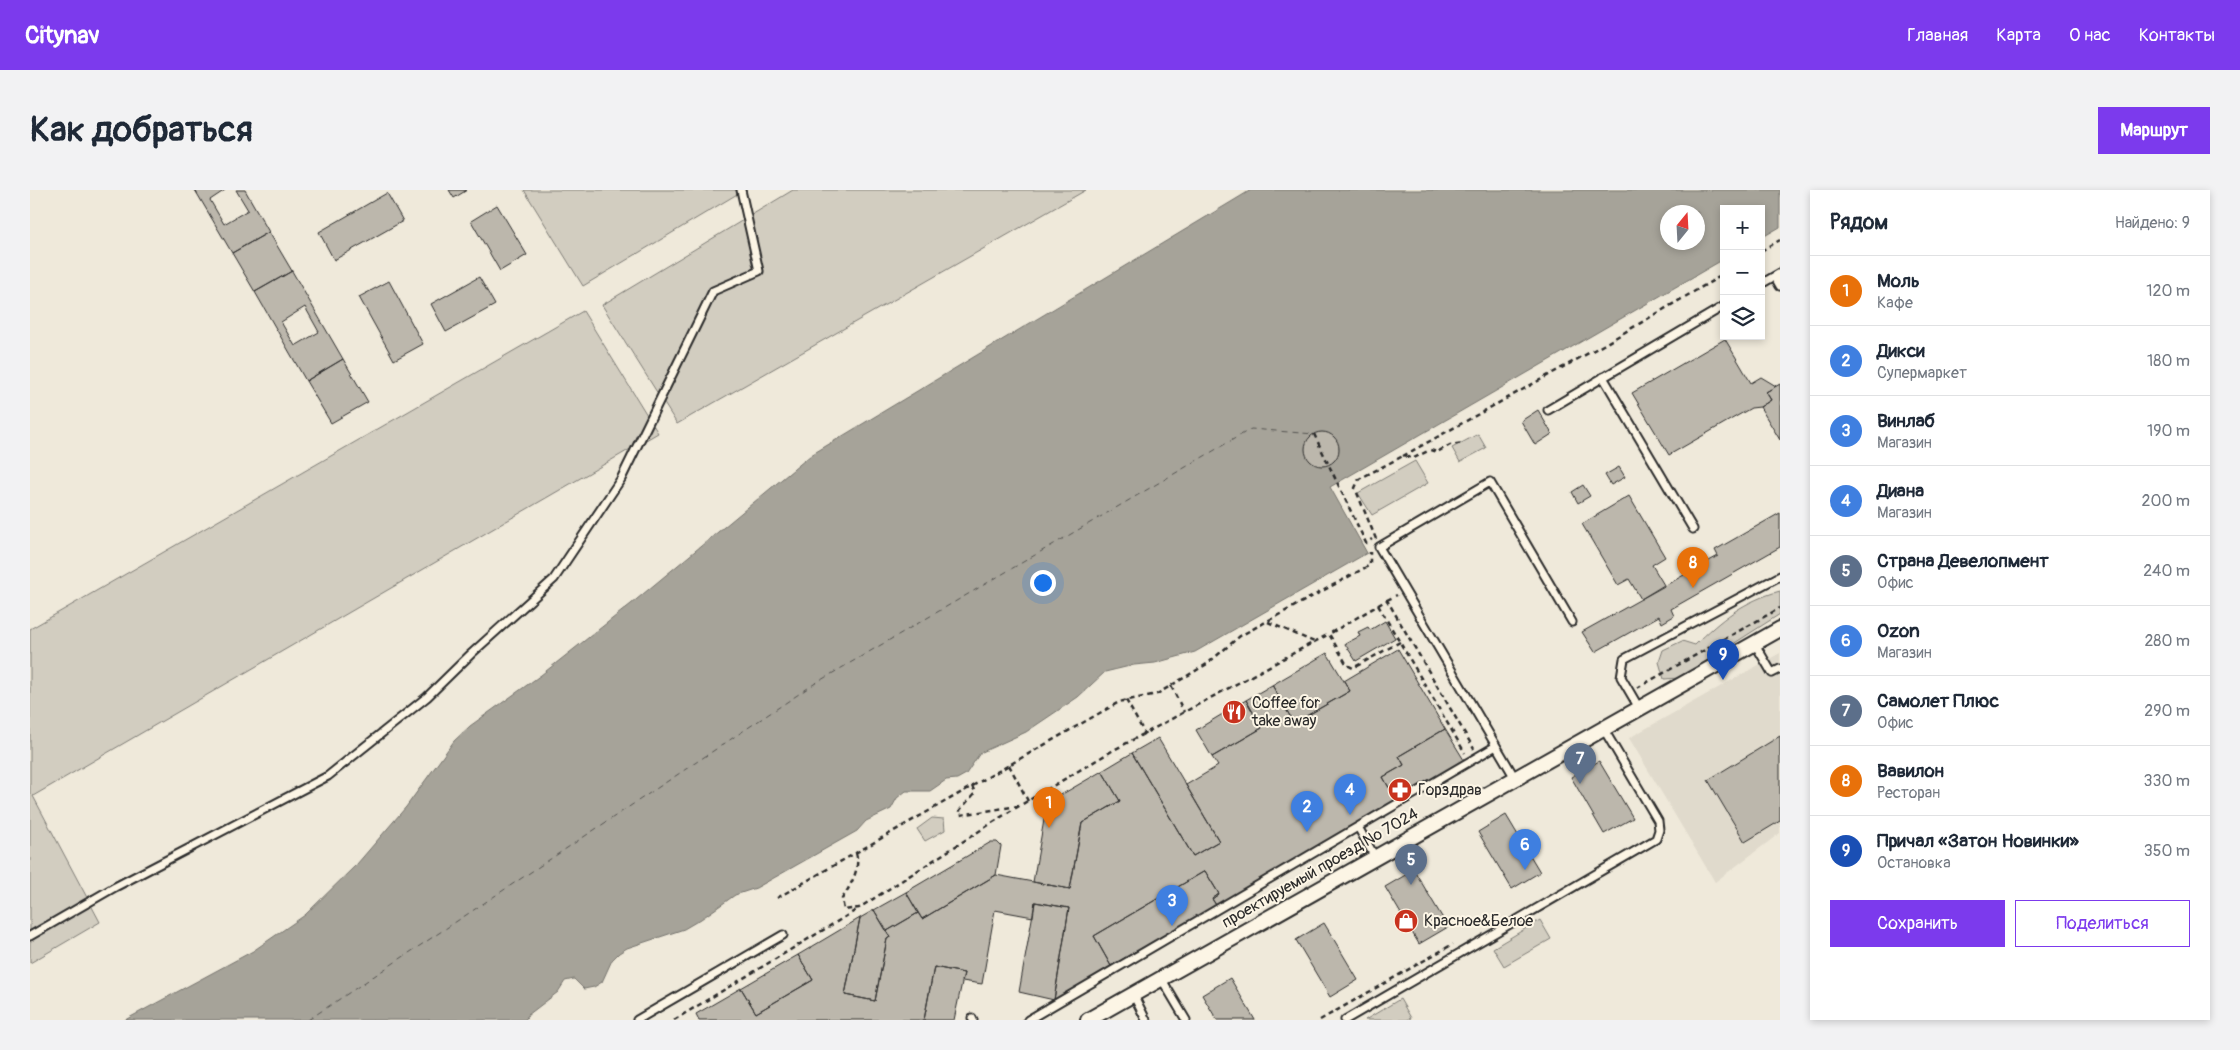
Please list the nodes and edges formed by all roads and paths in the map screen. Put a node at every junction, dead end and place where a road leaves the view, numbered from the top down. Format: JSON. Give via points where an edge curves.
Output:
{"nodes":[{"id":1,"x":741,"y":190,"type":"edge"},
{"id":2,"x":1780,"y":240,"type":"edge"},
{"id":3,"x":1764,"y":250,"type":"edge"},
{"id":4,"x":1777,"y":275,"type":"edge"},
{"id":5,"x":1720,"y":276,"type":"edge"},
{"id":6,"x":1765,"y":282,"type":"edge"},
{"id":7,"x":1780,"y":286,"type":"edge"},
{"id":8,"x":1720,"y":308,"type":"edge"},
{"id":9,"x":1603,"y":377,"type":"junction"},
{"id":10,"x":1548,"y":410,"type":"dead end"},
{"id":11,"x":1314,"y":434,"type":"dead end"},
{"id":12,"x":1464,"y":443,"type":"dead end"},
{"id":13,"x":1403,"y":456,"type":"junction"},
{"id":14,"x":1693,"y":529,"type":"dead end"},
{"id":15,"x":1379,"y":547,"type":"junction"},
{"id":16,"x":1780,"y":576,"type":"edge"},
{"id":17,"x":1378,"y":606,"type":"junction"},
{"id":18,"x":1780,"y":608,"type":"edge"},
{"id":19,"x":1267,"y":621,"type":"junction"},
{"id":20,"x":1572,"y":622,"type":"dead end"},
{"id":21,"x":1780,"y":629,"type":"edge"},
{"id":22,"x":1329,"y":634,"type":"junction"},
{"id":23,"x":1314,"y":642,"type":"junction"},
{"id":24,"x":1400,"y":642,"type":"junction"},
{"id":25,"x":1755,"y":644,"type":"junction"},
{"id":26,"x":1780,"y":668,"type":"edge"},
{"id":27,"x":1171,"y":686,"type":"junction"},
{"id":28,"x":1630,"y":692,"type":"junction"},
{"id":29,"x":1126,"y":700,"type":"junction"},
{"id":30,"x":1639,"y":708,"type":"junction"},
{"id":31,"x":1184,"y":712,"type":"junction"},
{"id":32,"x":1603,"y":728,"type":"junction"},
{"id":33,"x":1145,"y":734,"type":"junction"},
{"id":34,"x":1496,"y":746,"type":"junction"},
{"id":35,"x":1479,"y":757,"type":"junction"},
{"id":36,"x":1470,"y":762,"type":"junction"},
{"id":37,"x":1009,"y":765,"type":"junction"},
{"id":38,"x":1515,"y":778,"type":"junction"},
{"id":39,"x":972,"y":786,"type":"junction"},
{"id":40,"x":1028,"y":801,"type":"junction"},
{"id":41,"x":1020,"y":806,"type":"junction"},
{"id":42,"x":1358,"y":827,"type":"junction"},
{"id":43,"x":856,"y":852,"type":"junction"},
{"id":44,"x":1375,"y":857,"type":"junction"},
{"id":45,"x":777,"y":898,"type":"dead end"},
{"id":46,"x":859,"y":908,"type":"junction"},
{"id":47,"x":783,"y":934,"type":"dead end"},
{"id":48,"x":30,"y":936,"type":"edge"},
{"id":49,"x":1461,"y":939,"type":"dead end"},
{"id":50,"x":1161,"y":978,"type":"junction"},
{"id":51,"x":1133,"y":994,"type":"junction"},
{"id":52,"x":637,"y":1020,"type":"edge"},
{"id":53,"x":674,"y":1020,"type":"edge"},
{"id":54,"x":1028,"y":1020,"type":"edge"},
{"id":55,"x":1088,"y":1020,"type":"edge"},
{"id":56,"x":1146,"y":1020,"type":"edge"},
{"id":57,"x":1186,"y":1020,"type":"edge"},
{"id":58,"x":1320,"y":1020,"type":"edge"},
{"id":59,"x":1345,"y":1020,"type":"edge"}],
"edges":[{"from":1,"to":48,"type":"lane","via":[[758,271],[713,291],[621,479],[554,579],[428,697],[328,776],[115,887]]},
{"from":2,"to":3,"type":"path"},
{"from":4,"to":6,"type":"lane"},
{"from":4,"to":7,"type":"lane"},
{"from":5,"to":13,"type":"path"},
{"from":8,"to":9,"type":"lane"},
{"from":9,"to":10,"type":"lane"},
{"from":9,"to":14,"type":"lane"},
{"from":11,"to":19,"type":"path","via":[[1367,543],[1370,565]]},
{"from":12,"to":13,"type":"path","via":[[1450,445],[1437,452],[1430,450],[1414,458]]},
{"from":13,"to":15,"type":"path","via":[[1359,479],[1355,488]]},
{"from":15,"to":20,"type":"lane","via":[[1490,482]]},
{"from":15,"to":34,"type":"lane"},
{"from":16,"to":28,"type":"lane","via":[[1624,659],[1621,677]]},
{"from":17,"to":22,"type":"path"},
{"from":17,"to":24,"type":"path"},
{"from":17,"to":35,"type":"path","via":[[1387,600]]},
{"from":18,"to":28,"type":"path"},
{"from":19,"to":23,"type":"path"},
{"from":19,"to":27,"type":"path","via":[[1240,636],[1207,664]]},
{"from":21,"to":25,"type":"street","name":"проектируемый проезд № 7024"},
{"from":22,"to":23,"type":"path"},
{"from":22,"to":24,"type":"path","via":[[1347,665],[1353,668]]},
{"from":23,"to":31,"type":"path"},
{"from":24,"to":36,"type":"path"},
{"from":25,"to":26,"type":"lane","via":[[1772,673]]},
{"from":25,"to":30,"type":"street","name":"проектируемый проезд № 7024"},
{"from":27,"to":29,"type":"path","via":[[1157,694]]},
{"from":27,"to":31,"type":"path"},
{"from":28,"to":30,"type":"lane"},
{"from":29,"to":33,"type":"path"},
{"from":29,"to":37,"type":"path"},
{"from":30,"to":32,"type":"street","name":"проектируемый проезд № 7024"},
{"from":31,"to":33,"type":"path"},
{"from":32,"to":38,"type":"street","name":"проектируемый проезд № 7024"},
{"from":32,"to":59,"type":"lane","via":[[1658,821],[1656,839]]},
{"from":33,"to":40,"type":"path"},
{"from":34,"to":35,"type":"lane"},
{"from":34,"to":38,"type":"lane"},
{"from":35,"to":36,"type":"lane"},
{"from":36,"to":42,"type":"lane"},
{"from":37,"to":39,"type":"path"},
{"from":37,"to":40,"type":"path"},
{"from":38,"to":44,"type":"street","name":"проектируемый проезд № 7024"},
{"from":39,"to":41,"type":"path","via":[[975,793],[960,810],[960,815]]},
{"from":39,"to":43,"type":"path"},
{"from":40,"to":41,"type":"path"},
{"from":41,"to":46,"type":"path"},
{"from":42,"to":44,"type":"lane"},
{"from":42,"to":54,"type":"lane"},
{"from":43,"to":45,"type":"path"},
{"from":43,"to":46,"type":"path","via":[[858,859],[853,881],[842,899],[844,910]]},
{"from":44,"to":50,"type":"street","name":"проектируемый проезд № 7024"},
{"from":46,"to":53,"type":"path"},
{"from":47,"to":52,"type":"lane"},
{"from":49,"to":58,"type":"path"},
{"from":50,"to":51,"type":"street","name":"проектируемый проезд № 7024"},
{"from":50,"to":57,"type":"lane"},
{"from":51,"to":55,"type":"street","name":"проектируемый проезд № 7024"},
{"from":51,"to":56,"type":"lane"}]}
